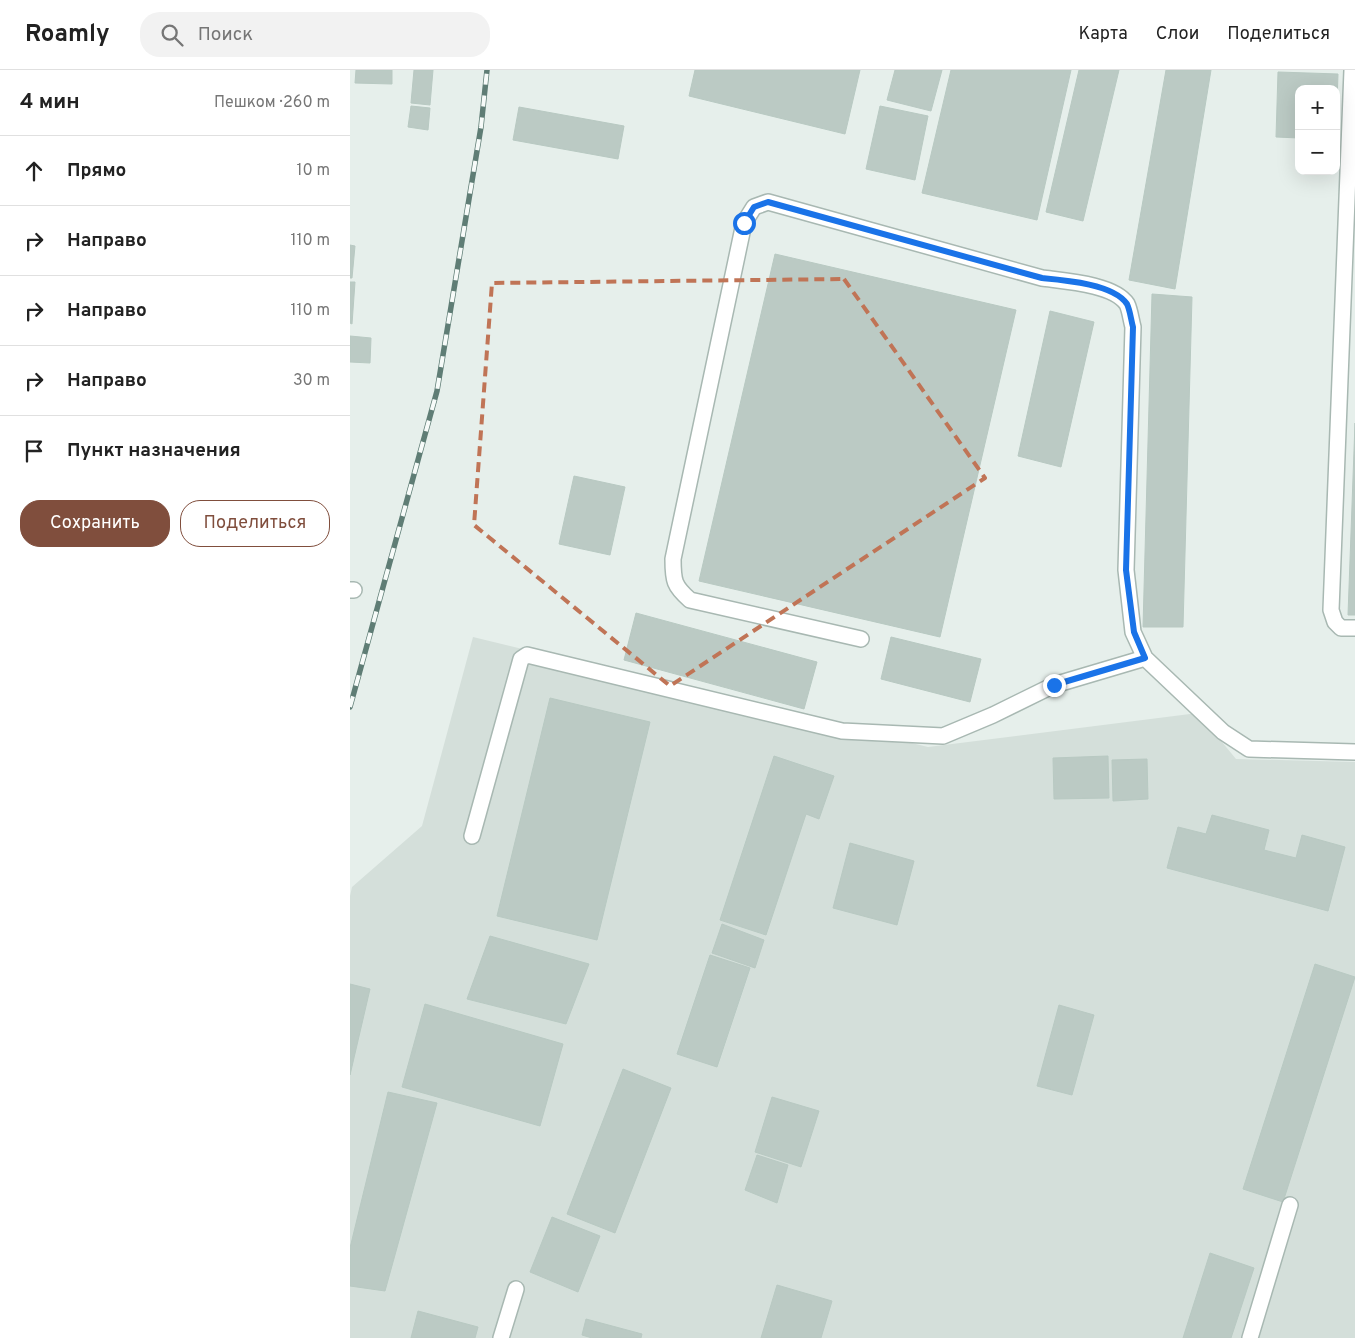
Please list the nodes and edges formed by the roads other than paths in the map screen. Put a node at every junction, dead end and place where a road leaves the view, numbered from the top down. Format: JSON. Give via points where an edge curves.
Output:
{"nodes":[{"id":1,"x":1352,"y":70,"type":"edge"},
{"id":2,"x":1355,"y":628,"type":"edge"},
{"id":3,"x":861,"y":640,"type":"dead end"},
{"id":4,"x":1145,"y":658,"type":"junction"},
{"id":5,"x":1355,"y":752,"type":"edge"},
{"id":6,"x":472,"y":836,"type":"dead end"},
{"id":7,"x":1290,"y":1205,"type":"dead end"},
{"id":8,"x":516,"y":1289,"type":"dead end"},
{"id":9,"x":501,"y":1338,"type":"edge"},
{"id":10,"x":1250,"y":1338,"type":"edge"}],
"edges":[{"from":1,"to":2,"type":"lane","via":[[1331,610],[1341,628]]},
{"from":3,"to":4,"type":"lane","via":[[690,600],[678,589],[673,576],[673,559],[744,223],[754,207],[768,202],[1042,278],[1078,282],[1115,293],[1127,304],[1133,327],[1126,570],[1134,632]]},
{"from":4,"to":5,"type":"lane","via":[[1223,732],[1249,749]]},
{"from":4,"to":6,"type":"lane","via":[[1054,685],[943,736],[842,731],[527,655],[521,659]]},
{"from":7,"to":10,"type":"lane"},
{"from":8,"to":9,"type":"lane"}]}
